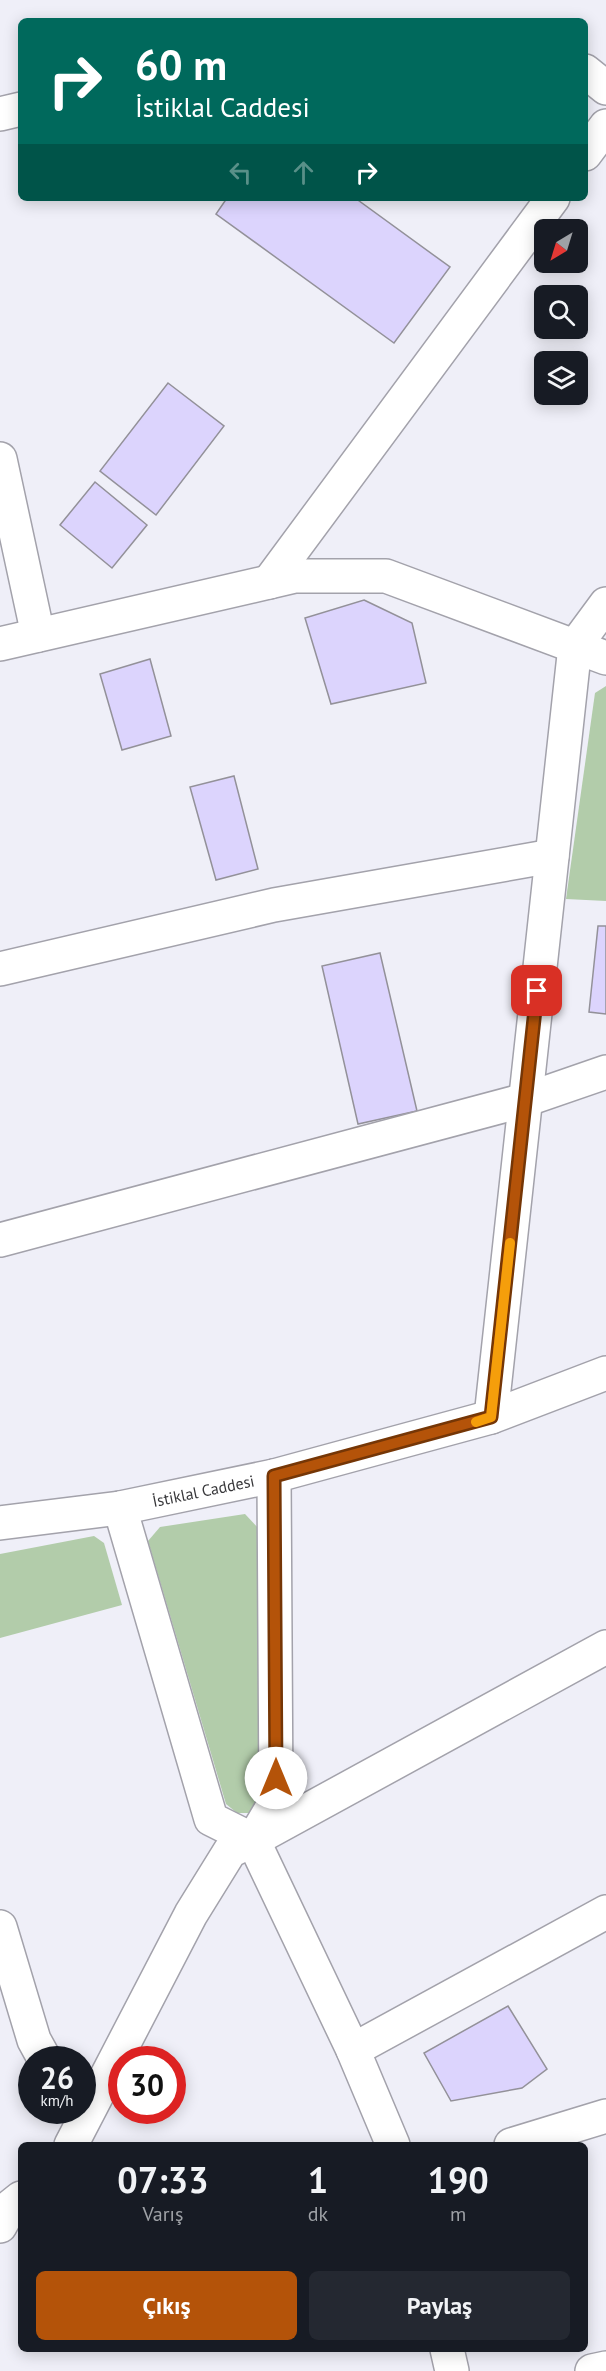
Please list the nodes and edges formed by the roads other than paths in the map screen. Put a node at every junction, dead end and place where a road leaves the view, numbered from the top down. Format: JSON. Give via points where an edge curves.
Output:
{"nodes":[{"id":1,"x":588,"y":73,"type":"edge"},
{"id":2,"x":606,"y":88,"type":"edge"},
{"id":3,"x":18,"y":110,"type":"edge"},
{"id":4,"x":0,"y":114,"type":"edge"},
{"id":5,"x":606,"y":126,"type":"edge"},
{"id":6,"x":588,"y":150,"type":"edge"},
{"id":7,"x":551,"y":201,"type":"edge"},
{"id":8,"x":0,"y":459,"type":"edge"},
{"id":9,"x":269,"y":582,"type":"junction"},
{"id":10,"x":606,"y":604,"type":"edge"},
{"id":11,"x":38,"y":635,"type":"junction"},
{"id":12,"x":0,"y":644,"type":"edge"},
{"id":13,"x":575,"y":646,"type":"junction"},
{"id":14,"x":606,"y":658,"type":"edge"},
{"id":15,"x":552,"y":856,"type":"junction"},
{"id":16,"x":0,"y":969,"type":"edge"},
{"id":17,"x":606,"y":1072,"type":"edge"},
{"id":18,"x":525,"y":1100,"type":"junction"},
{"id":19,"x":0,"y":1240,"type":"edge"},
{"id":20,"x":606,"y":1373,"type":"edge"},
{"id":21,"x":491,"y":1417,"type":"junction"},
{"id":22,"x":274,"y":1476,"type":"junction"},
{"id":23,"x":120,"y":1508,"type":"junction"},
{"id":24,"x":0,"y":1523,"type":"edge"},
{"id":25,"x":606,"y":1647,"type":"edge"},
{"id":26,"x":253,"y":1840,"type":"junction"},
{"id":27,"x":606,"y":1912,"type":"edge"},
{"id":28,"x":0,"y":1927,"type":"edge"},
{"id":29,"x":37,"y":2046,"type":"edge"},
{"id":30,"x":353,"y":2050,"type":"junction"},
{"id":31,"x":96,"y":2083,"type":"edge"},
{"id":32,"x":606,"y":2116,"type":"edge"},
{"id":33,"x":79,"y":2124,"type":"edge"},
{"id":34,"x":72,"y":2142,"type":"edge"},
{"id":35,"x":392,"y":2142,"type":"edge"},
{"id":36,"x":521,"y":2142,"type":"edge"},
{"id":37,"x":18,"y":2181,"type":"edge"},
{"id":38,"x":0,"y":2188,"type":"edge"},
{"id":39,"x":18,"y":2201,"type":"edge"},
{"id":40,"x":0,"y":2226,"type":"edge"},
{"id":41,"x":448,"y":2352,"type":"edge"},
{"id":42,"x":606,"y":2368,"type":"edge"},
{"id":43,"x":452,"y":2371,"type":"edge"},
{"id":44,"x":592,"y":2371,"type":"edge"}],
"edges":[{"from":1,"to":2,"type":"street"},
{"from":3,"to":4,"type":"street"},
{"from":5,"to":6,"type":"street"},
{"from":7,"to":9,"type":"street"},
{"from":8,"to":11,"type":"street"},
{"from":9,"to":11,"type":"street"},
{"from":9,"to":13,"type":"street","via":[[295,576],[386,576]]},
{"from":10,"to":13,"type":"street"},
{"from":11,"to":12,"type":"street"},
{"from":13,"to":14,"type":"street"},
{"from":13,"to":15,"type":"street"},
{"from":15,"to":16,"type":"street","via":[[274,905]]},
{"from":15,"to":18,"type":"street"},
{"from":17,"to":18,"type":"street"},
{"from":18,"to":19,"type":"street"},
{"from":18,"to":21,"type":"street"},
{"from":20,"to":21,"type":"street","name":"İstiklal Caddesi"},
{"from":21,"to":22,"type":"street","name":"İstiklal Caddesi"},
{"from":22,"to":23,"type":"street","name":"İstiklal Caddesi"},
{"from":22,"to":26,"type":"street","via":[[276,1801]]},
{"from":23,"to":24,"type":"street","name":"İstiklal Caddesi"},
{"from":23,"to":26,"type":"street","via":[[211,1820]]},
{"from":25,"to":26,"type":"street"},
{"from":26,"to":30,"type":"street"},
{"from":26,"to":31,"type":"street","via":[[230,1851]]},
{"from":27,"to":30,"type":"street"},
{"from":28,"to":29,"type":"street"},
{"from":30,"to":35,"type":"street"},
{"from":32,"to":36,"type":"street"},
{"from":33,"to":34,"type":"street"},
{"from":37,"to":38,"type":"street"},
{"from":39,"to":40,"type":"street"},
{"from":41,"to":43,"type":"street"},
{"from":42,"to":44,"type":"street"}]}
